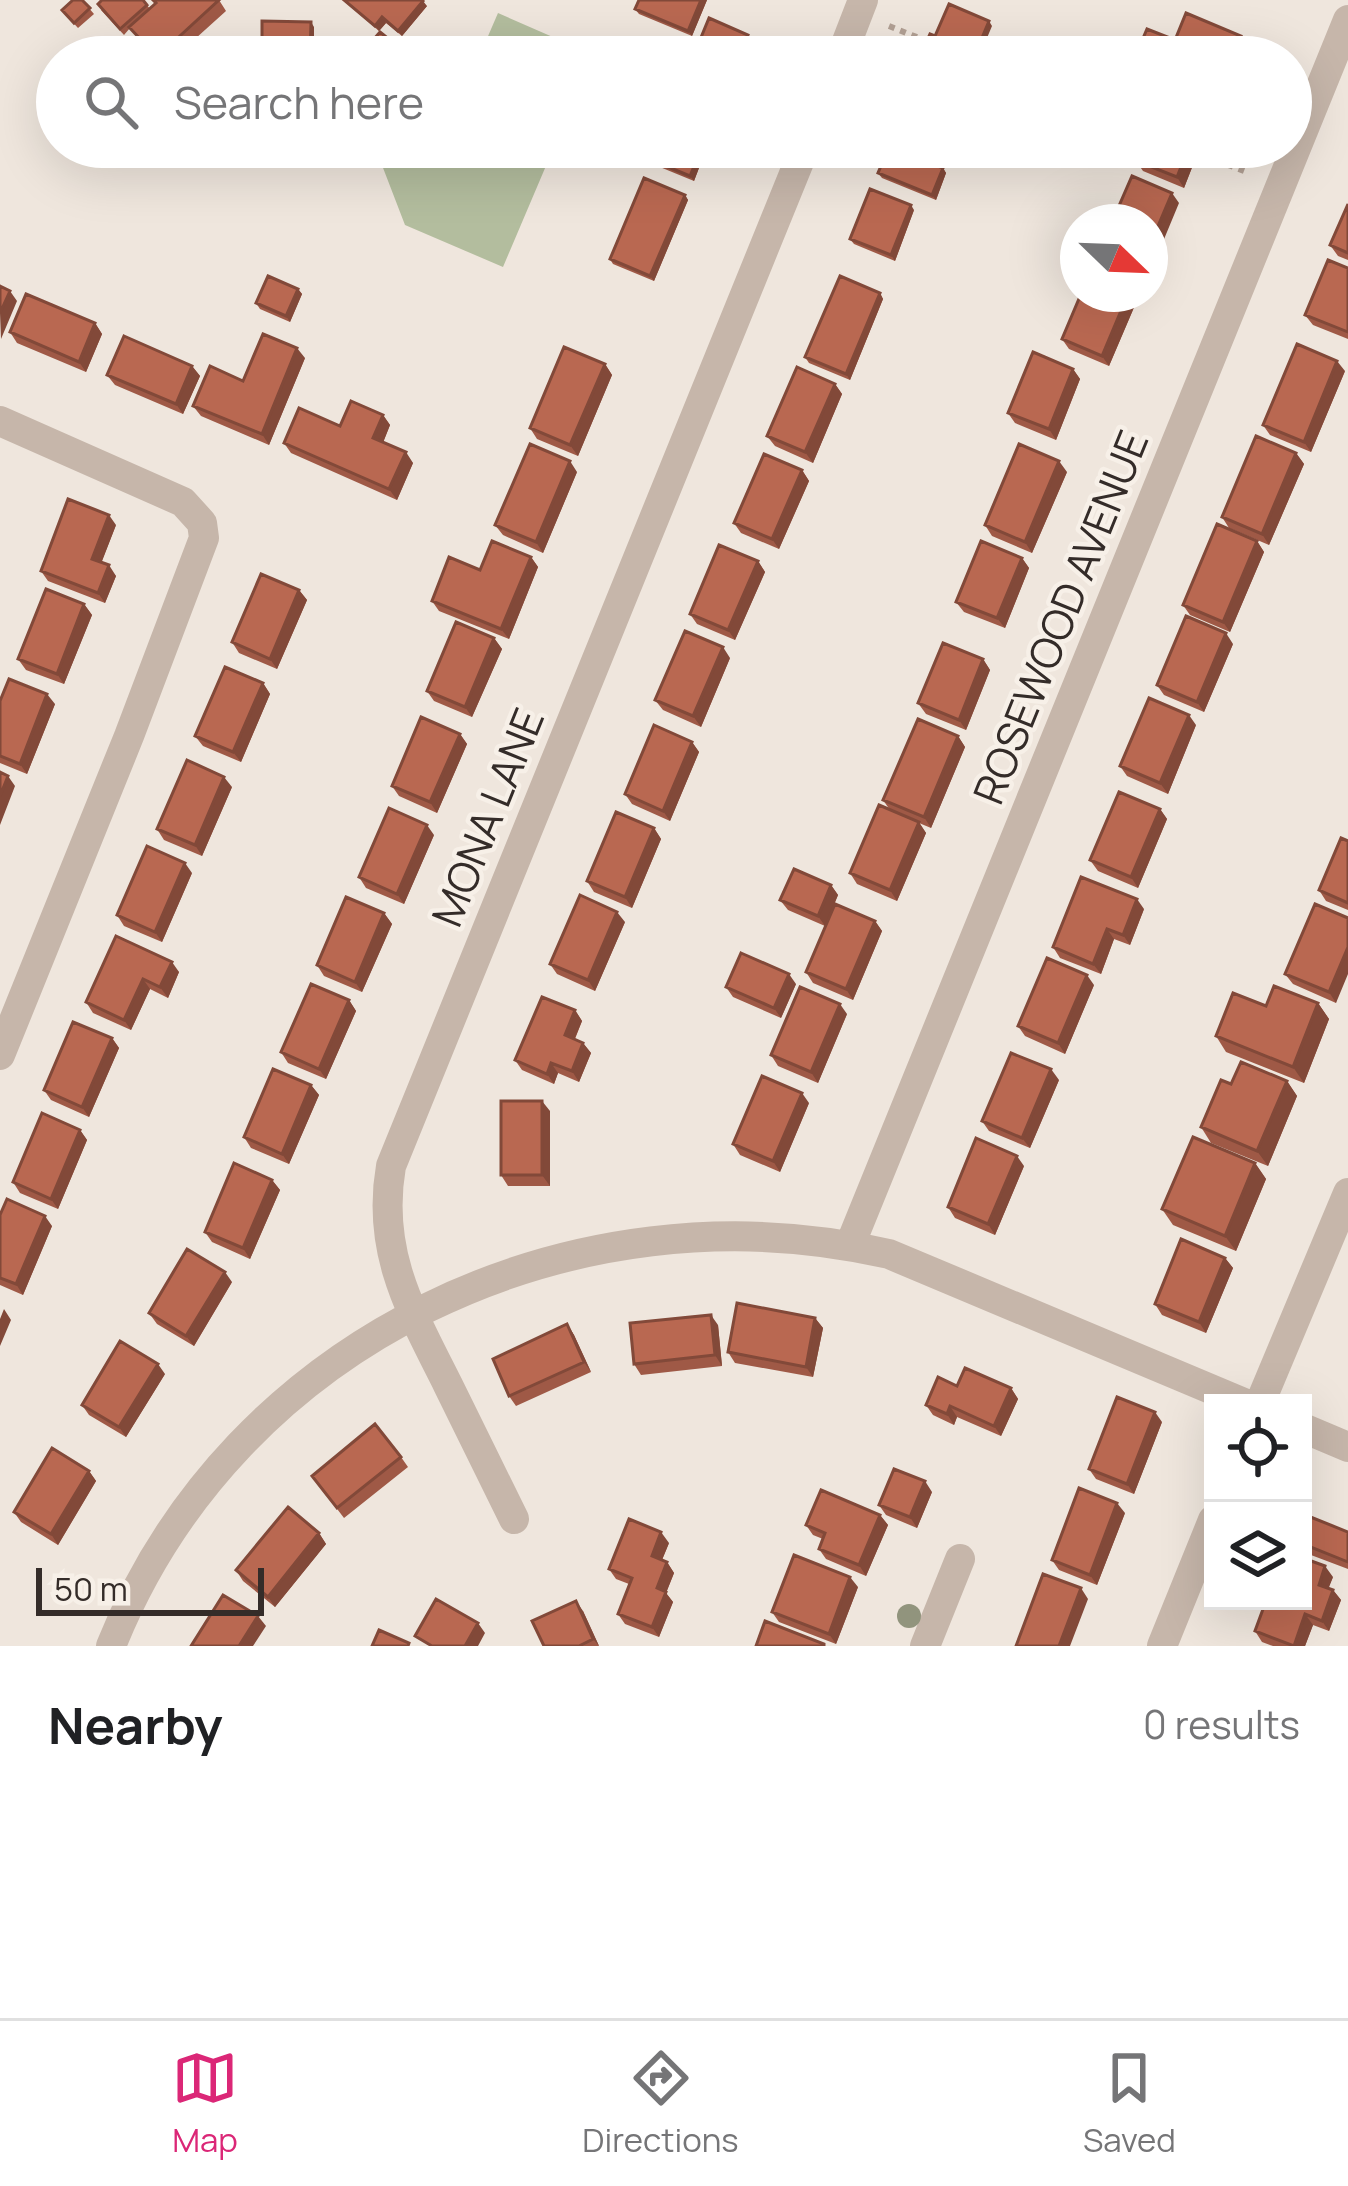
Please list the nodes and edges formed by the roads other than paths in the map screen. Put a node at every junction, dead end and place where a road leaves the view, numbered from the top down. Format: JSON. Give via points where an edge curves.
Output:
{"nodes":[{"id":1,"x":863,"y":0,"type":"edge"},
{"id":2,"x":1326,"y":0,"type":"edge"},
{"id":3,"x":1348,"y":9,"type":"edge"},
{"id":4,"x":1348,"y":20,"type":"edge"},
{"id":5,"x":849,"y":36,"type":"edge"},
{"id":6,"x":1312,"y":109,"type":"edge"},
{"id":7,"x":796,"y":168,"type":"edge"},
{"id":8,"x":1288,"y":168,"type":"edge"},
{"id":9,"x":0,"y":421,"type":"edge"},
{"id":10,"x":0,"y":1055,"type":"edge"},
{"id":11,"x":1348,"y":1193,"type":"edge"},
{"id":12,"x":850,"y":1245,"type":"junction"},
{"id":13,"x":413,"y":1314,"type":"junction"},
{"id":14,"x":1223,"y":1394,"type":"edge"},
{"id":15,"x":1264,"y":1394,"type":"edge"},
{"id":16,"x":1312,"y":1432,"type":"edge"},
{"id":17,"x":1348,"y":1448,"type":"edge"},
{"id":18,"x":514,"y":1519,"type":"dead end"},
{"id":19,"x":1204,"y":1542,"type":"edge"},
{"id":20,"x":960,"y":1559,"type":"dead end"},
{"id":21,"x":111,"y":1646,"type":"edge"},
{"id":22,"x":925,"y":1646,"type":"edge"},
{"id":23,"x":1162,"y":1646,"type":"edge"}],
"edges":[{"from":1,"to":5,"type":"street"},
{"from":2,"to":3,"type":"street"},
{"from":4,"to":6,"type":"street","name":"ROSEWOOD AVENUE"},
{"from":7,"to":13,"type":"street","name":"MONA LANE","via":[[391,1166],[391,1255]]},
{"from":8,"to":12,"type":"street","name":"ROSEWOOD AVENUE"},
{"from":9,"to":10,"type":"street","via":[[170,495],[202,523],[202,548]]},
{"from":11,"to":15,"type":"street"},
{"from":12,"to":13,"type":"street","via":[[755,1236],[647,1242],[502,1275]]},
{"from":12,"to":14,"type":"street","via":[[889,1254]]},
{"from":13,"to":18,"type":"street","name":"MONA LANE"},
{"from":13,"to":21,"type":"street","via":[[324,1369],[224,1461],[158,1553]]},
{"from":16,"to":17,"type":"street"},
{"from":19,"to":23,"type":"street"},
{"from":20,"to":22,"type":"street"}]}
